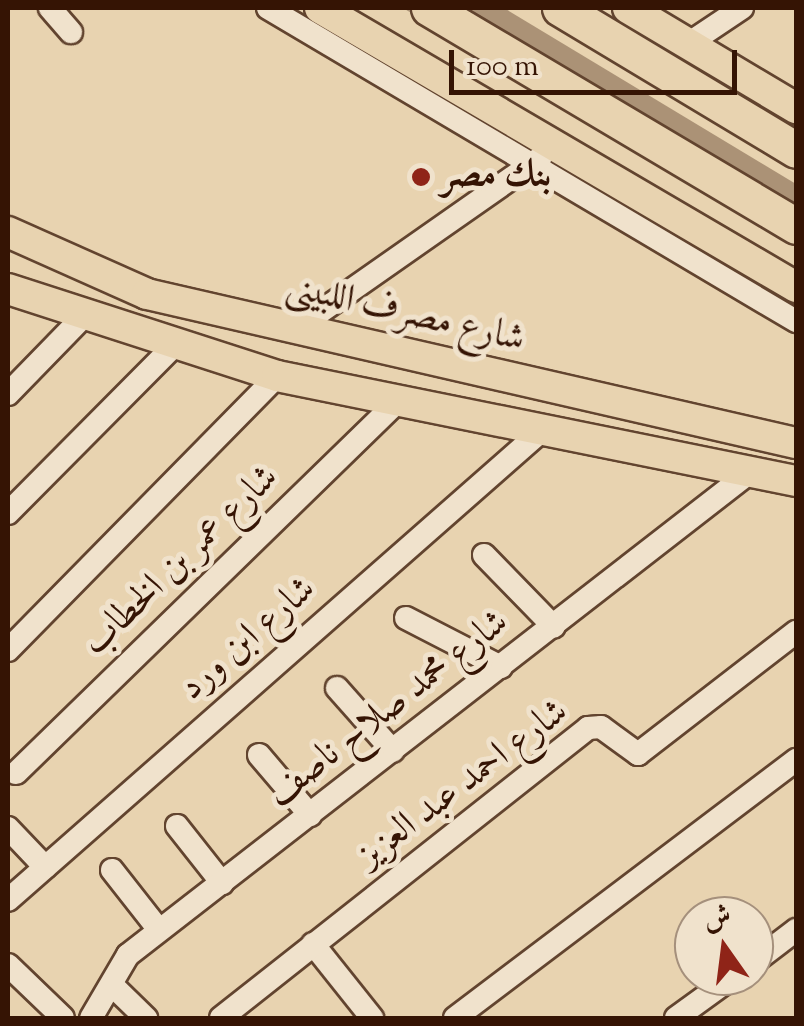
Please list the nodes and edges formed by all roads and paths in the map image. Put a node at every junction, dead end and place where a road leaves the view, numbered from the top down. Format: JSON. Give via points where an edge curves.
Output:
{"nodes":[{"id":1,"x":50,"y":8,"type":"edge"},
{"id":2,"x":268,"y":8,"type":"edge"},
{"id":3,"x":320,"y":8,"type":"edge"},
{"id":4,"x":429,"y":8,"type":"edge"},
{"id":5,"x":560,"y":8,"type":"edge"},
{"id":6,"x":628,"y":8,"type":"edge"},
{"id":7,"x":742,"y":8,"type":"edge"},
{"id":8,"x":71,"y":32,"type":"dead end"},
{"id":9,"x":688,"y":44,"type":"junction"},
{"id":10,"x":796,"y":108,"type":"edge"},
{"id":11,"x":558,"y":145,"type":"junction"},
{"id":12,"x":796,"y":150,"type":"edge"},
{"id":13,"x":531,"y":164,"type":"junction"},
{"id":14,"x":796,"y":226,"type":"edge"},
{"id":15,"x":8,"y":232,"type":"edge"},
{"id":16,"x":796,"y":287,"type":"edge"},
{"id":17,"x":8,"y":289,"type":"edge"},
{"id":18,"x":81,"y":319,"type":"junction"},
{"id":19,"x":796,"y":320,"type":"edge"},
{"id":20,"x":294,"y":331,"type":"junction"},
{"id":21,"x":171,"y":349,"type":"junction"},
{"id":22,"x":277,"y":376,"type":"junction"},
{"id":23,"x":8,"y":394,"type":"edge"},
{"id":24,"x":397,"y":402,"type":"junction"},
{"id":25,"x":538,"y":434,"type":"junction"},
{"id":26,"x":796,"y":444,"type":"edge"},
{"id":27,"x":750,"y":472,"type":"junction"},
{"id":28,"x":796,"y":481,"type":"edge"},
{"id":29,"x":8,"y":513,"type":"edge"},
{"id":30,"x":484,"y":555,"type":"dead end"},
{"id":31,"x":406,"y":618,"type":"dead end"},
{"id":32,"x":554,"y":627,"type":"junction"},
{"id":33,"x":796,"y":632,"type":"edge"},
{"id":34,"x":8,"y":650,"type":"edge"},
{"id":35,"x":501,"y":667,"type":"junction"},
{"id":36,"x":337,"y":688,"type":"dead end"},
{"id":37,"x":393,"y":751,"type":"junction"},
{"id":38,"x":258,"y":755,"type":"dead end"},
{"id":39,"x":796,"y":760,"type":"edge"},
{"id":40,"x":16,"y":773,"type":"dead end"},
{"id":41,"x":310,"y":815,"type":"junction"},
{"id":42,"x":177,"y":826,"type":"dead end"},
{"id":43,"x":8,"y":828,"type":"edge"},
{"id":44,"x":44,"y":867,"type":"junction"},
{"id":45,"x":112,"y":870,"type":"dead end"},
{"id":46,"x":222,"y":883,"type":"junction"},
{"id":47,"x":8,"y":900,"type":"edge"},
{"id":48,"x":160,"y":930,"type":"junction"},
{"id":49,"x":796,"y":930,"type":"edge"},
{"id":50,"x":313,"y":944,"type":"junction"},
{"id":51,"x":774,"y":947,"type":"edge"},
{"id":52,"x":8,"y":965,"type":"edge"},
{"id":53,"x":114,"y":987,"type":"junction"},
{"id":54,"x":706,"y":996,"type":"edge"},
{"id":55,"x":55,"y":1016,"type":"edge"},
{"id":56,"x":92,"y":1018,"type":"edge"},
{"id":57,"x":146,"y":1018,"type":"edge"},
{"id":58,"x":220,"y":1018,"type":"edge"},
{"id":59,"x":372,"y":1018,"type":"edge"},
{"id":60,"x":455,"y":1018,"type":"edge"},
{"id":61,"x":676,"y":1018,"type":"edge"}],
"edges":[{"from":1,"to":8,"type":"street"},
{"from":2,"to":13,"type":"street"},
{"from":3,"to":11,"type":"main road"},
{"from":4,"to":14,"type":"highway"},
{"from":5,"to":12,"type":"highway"},
{"from":6,"to":9,"type":"main road"},
{"from":7,"to":9,"type":"street"},
{"from":9,"to":10,"type":"main road"},
{"from":11,"to":13,"type":"street"},
{"from":11,"to":16,"type":"main road"},
{"from":13,"to":19,"type":"street"},
{"from":13,"to":20,"type":"street"},
{"from":15,"to":20,"type":"main road","name":"شارع مصرف اللبينى","via":[[147,294]]},
{"from":17,"to":18,"type":"main road"},
{"from":18,"to":21,"type":"main road"},
{"from":18,"to":23,"type":"street"},
{"from":20,"to":26,"type":"main road","name":"شارع مصرف اللبينى"},
{"from":21,"to":22,"type":"main road"},
{"from":21,"to":29,"type":"street"},
{"from":22,"to":24,"type":"main road"},
{"from":22,"to":34,"type":"street"},
{"from":24,"to":25,"type":"main road"},
{"from":24,"to":40,"type":"street","name":"شارع عمر بن الخطاب"},
{"from":25,"to":27,"type":"main road"},
{"from":25,"to":44,"type":"street","name":"شارع ابن ورد"},
{"from":27,"to":28,"type":"main road"},
{"from":27,"to":32,"type":"street","name":"شارع محمد صلاح ناصف"},
{"from":30,"to":32,"type":"street"},
{"from":31,"to":35,"type":"street"},
{"from":32,"to":35,"type":"street","name":"شارع محمد صلاح ناصف"},
{"from":33,"to":50,"type":"street","name":"شارع احمد عبد العزيز","via":[[638,754],[626,754],[600,727],[588,728]]},
{"from":35,"to":37,"type":"street","name":"شارع محمد صلاح ناصف"},
{"from":36,"to":37,"type":"street"},
{"from":37,"to":41,"type":"street","name":"شارع محمد صلاح ناصف"},
{"from":38,"to":41,"type":"street"},
{"from":39,"to":60,"type":"street"},
{"from":41,"to":46,"type":"street","name":"شارع محمد صلاح ناصف"},
{"from":42,"to":46,"type":"street"},
{"from":43,"to":44,"type":"street"},
{"from":44,"to":47,"type":"street","name":"شارع ابن ورد"},
{"from":45,"to":48,"type":"street"},
{"from":46,"to":48,"type":"street","name":"شارع محمد صلاح ناصف"},
{"from":48,"to":53,"type":"street","name":"شارع محمد صلاح ناصف","via":[[128,955]]},
{"from":49,"to":51,"type":"street"},
{"from":50,"to":58,"type":"street","name":"شارع احمد عبد العزيز"},
{"from":50,"to":59,"type":"street"},
{"from":52,"to":55,"type":"street"},
{"from":53,"to":56,"type":"street","name":"شارع محمد صلاح ناصف"},
{"from":53,"to":57,"type":"street"},
{"from":54,"to":61,"type":"street"}]}
